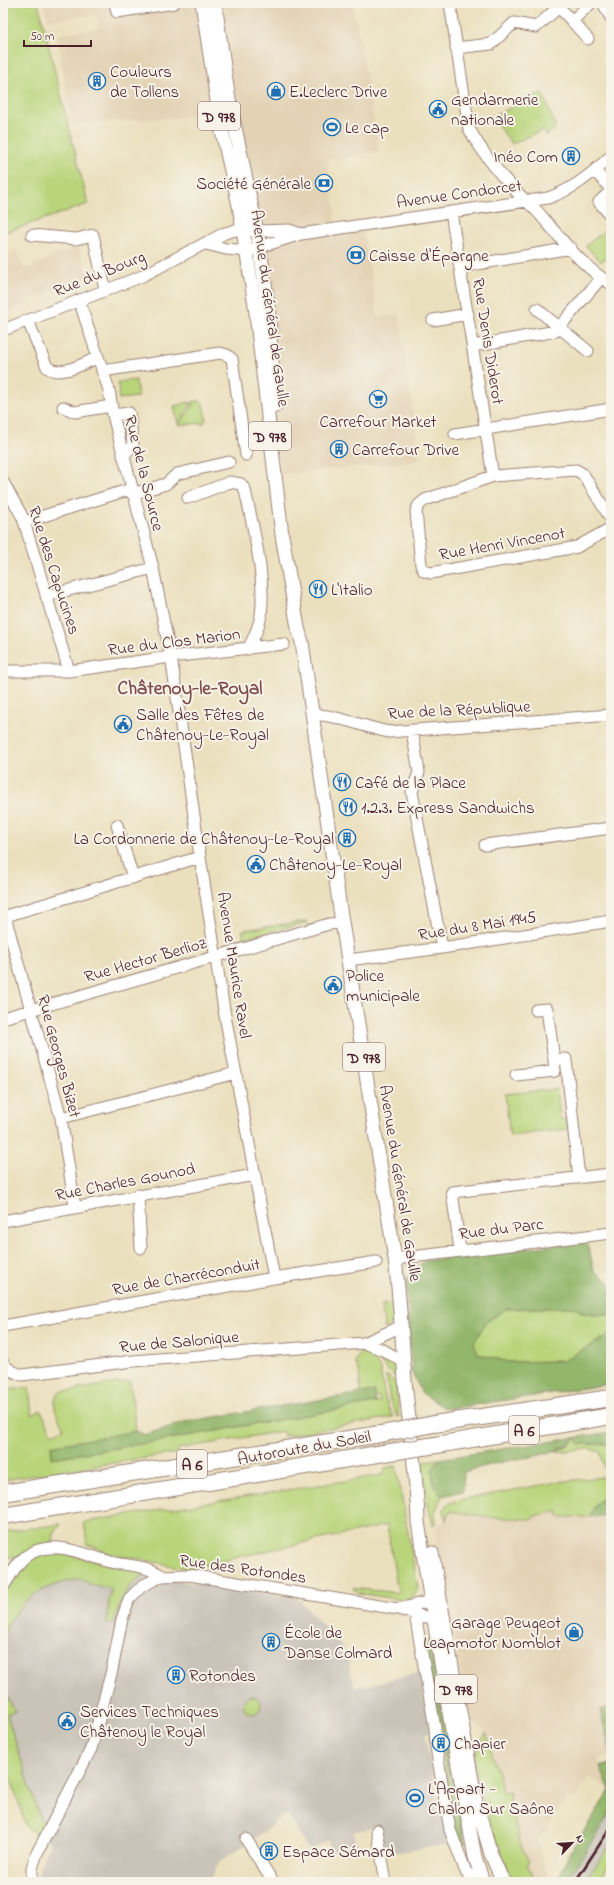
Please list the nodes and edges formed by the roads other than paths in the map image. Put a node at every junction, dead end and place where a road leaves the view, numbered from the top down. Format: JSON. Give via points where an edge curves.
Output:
{"nodes":[{"id":1,"x":174,"y":3,"type":"edge"},
{"id":2,"x":202,"y":3,"type":"edge"},
{"id":3,"x":215,"y":3,"type":"edge"},
{"id":4,"x":450,"y":3,"type":"edge"},
{"id":5,"x":591,"y":3,"type":"edge"},
{"id":6,"x":603,"y":3,"type":"edge"},
{"id":7,"x":558,"y":5,"type":"edge"},
{"id":8,"x":116,"y":7,"type":"edge"},
{"id":9,"x":611,"y":18,"type":"edge"},
{"id":10,"x":572,"y":21,"type":"junction"},
{"id":11,"x":588,"y":39,"type":"dead end"},
{"id":12,"x":456,"y":48,"type":"junction"},
{"id":13,"x":611,"y":156,"type":"edge"},
{"id":14,"x":595,"y":171,"type":"junction"},
{"id":15,"x":611,"y":190,"type":"edge"},
{"id":16,"x":525,"y":200,"type":"junction"},
{"id":17,"x":451,"y":212,"type":"junction"},
{"id":18,"x":611,"y":216,"type":"edge"},
{"id":19,"x":243,"y":228,"type":"junction"},
{"id":20,"x":257,"y":231,"type":"junction"},
{"id":21,"x":300,"y":234,"type":"junction"},
{"id":22,"x":32,"y":235,"type":"dead end"},
{"id":23,"x":206,"y":244,"type":"junction"},
{"id":24,"x":260,"y":246,"type":"junction"},
{"id":25,"x":571,"y":248,"type":"junction"},
{"id":26,"x":247,"y":251,"type":"junction"},
{"id":27,"x":460,"y":267,"type":"junction"},
{"id":28,"x":601,"y":278,"type":"junction"},
{"id":29,"x":611,"y":284,"type":"edge"},
{"id":30,"x":105,"y":289,"type":"junction"},
{"id":31,"x":79,"y":300,"type":"junction"},
{"id":32,"x":537,"y":309,"type":"dead end"},
{"id":33,"x":468,"y":314,"type":"junction"},
{"id":34,"x":28,"y":320,"type":"junction"},
{"id":35,"x":433,"y":320,"type":"dead end"},
{"id":36,"x":560,"y":328,"type":"junction"},
{"id":37,"x":3,"y":330,"type":"edge"},
{"id":38,"x":473,"y":346,"type":"junction"},
{"id":39,"x":588,"y":351,"type":"dead end"},
{"id":40,"x":97,"y":358,"type":"junction"},
{"id":41,"x":102,"y":371,"type":"junction"},
{"id":42,"x":63,"y":407,"type":"dead end"},
{"id":43,"x":611,"y":409,"type":"edge"},
{"id":44,"x":112,"y":410,"type":"junction"},
{"id":45,"x":486,"y":429,"type":"junction"},
{"id":46,"x":455,"y":434,"type":"dead end"},
{"id":47,"x":246,"y":455,"type":"dead end"},
{"id":48,"x":123,"y":456,"type":"junction"},
{"id":49,"x":229,"y":462,"type":"dead end"},
{"id":50,"x":494,"y":476,"type":"junction"},
{"id":51,"x":3,"y":482,"type":"edge"},
{"id":52,"x":132,"y":492,"type":"junction"},
{"id":53,"x":188,"y":498,"type":"dead end"},
{"id":54,"x":611,"y":519,"type":"edge"},
{"id":55,"x":24,"y":522,"type":"junction"},
{"id":56,"x":611,"y":528,"type":"edge"},
{"id":57,"x":153,"y":568,"type":"junction"},
{"id":58,"x":46,"y":596,"type":"junction"},
{"id":59,"x":302,"y":642,"type":"junction"},
{"id":60,"x":284,"y":644,"type":"dead end"},
{"id":61,"x":248,"y":649,"type":"junction"},
{"id":62,"x":170,"y":657,"type":"junction"},
{"id":63,"x":3,"y":671,"type":"edge"},
{"id":64,"x":68,"y":671,"type":"junction"},
{"id":65,"x":312,"y":715,"type":"junction"},
{"id":66,"x":611,"y":715,"type":"edge"},
{"id":67,"x":412,"y":731,"type":"junction"},
{"id":68,"x":117,"y":825,"type":"dead end"},
{"id":69,"x":611,"y":828,"type":"edge"},
{"id":70,"x":485,"y":845,"type":"dead end"},
{"id":71,"x":200,"y":857,"type":"junction"},
{"id":72,"x":134,"y":878,"type":"junction"},
{"id":73,"x":611,"y":921,"type":"edge"},
{"id":74,"x":342,"y":923,"type":"junction"},
{"id":75,"x":442,"y":948,"type":"junction"},
{"id":76,"x":217,"y":956,"type":"junction"},
{"id":77,"x":348,"y":960,"type":"junction"},
{"id":78,"x":30,"y":1010,"type":"junction"},
{"id":79,"x":536,"y":1010,"type":"dead end"},
{"id":80,"x":3,"y":1018,"type":"edge"},
{"id":81,"x":554,"y":1060,"type":"junction"},
{"id":82,"x":236,"y":1073,"type":"junction"},
{"id":83,"x":516,"y":1075,"type":"dead end"},
{"id":84,"x":61,"y":1118,"type":"junction"},
{"id":85,"x":611,"y":1174,"type":"edge"},
{"id":86,"x":254,"y":1175,"type":"junction"},
{"id":87,"x":579,"y":1178,"type":"junction"},
{"id":88,"x":138,"y":1195,"type":"junction"},
{"id":89,"x":75,"y":1207,"type":"junction"},
{"id":90,"x":3,"y":1221,"type":"edge"},
{"id":91,"x":611,"y":1233,"type":"edge"},
{"id":92,"x":141,"y":1248,"type":"dead end"},
{"id":93,"x":460,"y":1250,"type":"junction"},
{"id":94,"x":395,"y":1259,"type":"junction"},
{"id":95,"x":376,"y":1262,"type":"dead end"},
{"id":96,"x":274,"y":1278,"type":"junction"},
{"id":97,"x":3,"y":1326,"type":"edge"},
{"id":98,"x":402,"y":1326,"type":"junction"},
{"id":99,"x":382,"y":1335,"type":"junction"},
{"id":100,"x":364,"y":1343,"type":"junction"},
{"id":101,"x":383,"y":1350,"type":"junction"},
{"id":102,"x":3,"y":1362,"type":"edge"},
{"id":103,"x":404,"y":1362,"type":"junction"},
{"id":104,"x":611,"y":1398,"type":"edge"},
{"id":105,"x":611,"y":1416,"type":"edge"},
{"id":106,"x":3,"y":1493,"type":"edge"},
{"id":107,"x":3,"y":1516,"type":"edge"},
{"id":108,"x":162,"y":1576,"type":"junction"},
{"id":109,"x":3,"y":1586,"type":"edge"},
{"id":110,"x":438,"y":1602,"type":"junction"},
{"id":111,"x":398,"y":1609,"type":"junction"},
{"id":112,"x":415,"y":1614,"type":"junction"},
{"id":113,"x":433,"y":1617,"type":"junction"},
{"id":114,"x":377,"y":1830,"type":"dead end"},
{"id":115,"x":246,"y":1839,"type":"dead end"},
{"id":116,"x":32,"y":1882,"type":"edge"},
{"id":117,"x":273,"y":1882,"type":"edge"},
{"id":118,"x":386,"y":1882,"type":"edge"},
{"id":119,"x":483,"y":1882,"type":"edge"},
{"id":120,"x":503,"y":1882,"type":"edge"}],
"edges":[{"from":1,"to":8,"type":"street"},
{"from":2,"to":19,"type":"main road","name":"Avenue du Général de Gaulle","number":"D 978","via":[[221,127]]},
{"from":3,"to":20,"type":"main road","name":"Avenue du Général de Gaulle","number":"D 978","via":[[236,137]]},
{"from":4,"to":12,"type":"street"},
{"from":5,"to":10,"type":"street"},
{"from":6,"to":9,"type":"street"},
{"from":7,"to":10,"type":"street"},
{"from":7,"to":12,"type":"street","via":[[536,27],[514,23],[491,44]]},
{"from":10,"to":11,"type":"street"},
{"from":12,"to":16,"type":"street","via":[[469,129],[490,161]]},
{"from":13,"to":14,"type":"street","name":"Avenue Condorcet"},
{"from":14,"to":15,"type":"street"},
{"from":14,"to":16,"type":"street","name":"Avenue Condorcet","via":[[578,185],[564,192],[548,198]]},
{"from":15,"to":18,"type":"street","via":[[599,202]]},
{"from":16,"to":17,"type":"street","name":"Avenue Condorcet"},
{"from":16,"to":25,"type":"street"},
{"from":17,"to":21,"type":"street","name":"Avenue Condorcet"},
{"from":17,"to":27,"type":"street","name":"Rue Denis Diderot"},
{"from":19,"to":20,"type":"street","name":"Avenue Condorcet"},
{"from":19,"to":23,"type":"street","name":"Rue du Bourg","via":[[225,233]]},
{"from":19,"to":26,"type":"main road","name":"Avenue du Général de Gaulle","number":"D 978"},
{"from":20,"to":21,"type":"street","name":"Avenue Condorcet","via":[[289,230]]},
{"from":20,"to":24,"type":"main road","name":"Avenue du Général de Gaulle","number":"D 978"},
{"from":21,"to":24,"type":"street","name":"Avenue Condorcet"},
{"from":22,"to":30,"type":"street","via":[[76,239],[93,235]]},
{"from":23,"to":26,"type":"street"},
{"from":23,"to":30,"type":"street","name":"Rue du Bourg","via":[[140,276]]},
{"from":24,"to":26,"type":"street","name":"Avenue Condorcet"},
{"from":24,"to":59,"type":"main road","name":"Avenue du Général de Gaulle","number":"D 978","via":[[268,304],[282,473],[303,622]]},
{"from":25,"to":27,"type":"street"},
{"from":25,"to":28,"type":"street"},
{"from":26,"to":59,"type":"main road","name":"Avenue du Général de Gaulle","number":"D 978","via":[[282,535]]},
{"from":27,"to":33,"type":"street","name":"Rue Denis Diderot"},
{"from":28,"to":29,"type":"street"},
{"from":28,"to":36,"type":"street"},
{"from":30,"to":31,"type":"street","name":"Rue du Bourg"},
{"from":31,"to":34,"type":"street","name":"Rue du Bourg"},
{"from":31,"to":40,"type":"street","name":"Rue de la Source"},
{"from":32,"to":36,"type":"street"},
{"from":33,"to":35,"type":"street"},
{"from":33,"to":38,"type":"street","name":"Rue Denis Diderot"},
{"from":34,"to":37,"type":"street","name":"Rue du Bourg"},
{"from":34,"to":40,"type":"street","via":[[47,367],[51,370],[61,371]]},
{"from":36,"to":38,"type":"street","via":[[552,333]]},
{"from":36,"to":39,"type":"street"},
{"from":38,"to":45,"type":"street","name":"Rue Denis Diderot"},
{"from":40,"to":41,"type":"street","name":"Rue de la Source"},
{"from":41,"to":44,"type":"street","name":"Rue de la Source","via":[[109,390]]},
{"from":41,"to":47,"type":"street","via":[[220,353],[227,355],[232,359]]},
{"from":42,"to":44,"type":"street","via":[[75,412]]},
{"from":43,"to":45,"type":"street"},
{"from":44,"to":48,"type":"street","name":"Rue de la Source"},
{"from":44,"to":48,"type":"street","via":[[129,413],[133,445]]},
{"from":45,"to":46,"type":"street"},
{"from":45,"to":50,"type":"street","name":"Rue Denis Diderot"},
{"from":48,"to":52,"type":"street","name":"Rue de la Source"},
{"from":49,"to":52,"type":"street","via":[[181,473],[166,484]]},
{"from":50,"to":54,"type":"street","name":"Rue Henri Vincenot","via":[[576,470],[583,474]]},
{"from":50,"to":56,"type":"street","name":"Rue Henri Vincenot","via":[[425,500],[419,505],[416,511],[421,565],[424,571],[431,573],[577,547]]},
{"from":51,"to":55,"type":"street","name":"Rue des Capucines"},
{"from":52,"to":55,"type":"street"},
{"from":52,"to":57,"type":"street","name":"Rue de la Source"},
{"from":53,"to":61,"type":"street","via":[[230,482],[241,484],[245,490],[258,551],[262,600],[261,616]]},
{"from":55,"to":58,"type":"street","name":"Rue des Capucines"},
{"from":57,"to":58,"type":"street"},
{"from":57,"to":62,"type":"street","name":"Rue de la Source"},
{"from":58,"to":64,"type":"street","name":"Rue des Capucines"},
{"from":59,"to":65,"type":"main road","name":"Avenue du Général de Gaulle","number":"D 978"},
{"from":60,"to":61,"type":"street","name":"Rue du Clos Marion"},
{"from":61,"to":62,"type":"street","name":"Rue du Clos Marion","via":[[199,659]]},
{"from":62,"to":64,"type":"street","name":"Rue du Clos Marion"},
{"from":62,"to":71,"type":"street","name":"Avenue Maurice Ravel"},
{"from":63,"to":64,"type":"street","name":"Rue du Clos Marion"},
{"from":65,"to":67,"type":"street","name":"Rue de la République","via":[[323,714],[382,731]]},
{"from":65,"to":74,"type":"main road","name":"Avenue du Général de Gaulle","number":"D 978"},
{"from":66,"to":67,"type":"street","name":"Rue de la République"},
{"from":67,"to":75,"type":"street","via":[[419,772],[412,792]]},
{"from":68,"to":72,"type":"street"},
{"from":69,"to":70,"type":"street"},
{"from":71,"to":72,"type":"street"},
{"from":71,"to":76,"type":"street","name":"Avenue Maurice Ravel"},
{"from":72,"to":78,"type":"street","name":"Rue Georges Bizet","via":[[9,915],[6,920]]},
{"from":73,"to":75,"type":"street","name":"Rue du 8 Mai 1945"},
{"from":74,"to":76,"type":"street","name":"Rue Hector Berlioz","via":[[329,924]]},
{"from":74,"to":77,"type":"main road","name":"Avenue du Général de Gaulle","number":"D 978"},
{"from":75,"to":77,"type":"street","name":"Rue du 8 Mai 1945"},
{"from":76,"to":78,"type":"street","name":"Rue Hector Berlioz"},
{"from":76,"to":82,"type":"street","name":"Avenue Maurice Ravel"},
{"from":77,"to":94,"type":"main road","name":"Avenue du Général de Gaulle","number":"D 978"},
{"from":78,"to":80,"type":"street","name":"Rue Hector Berlioz"},
{"from":78,"to":84,"type":"street","name":"Rue Georges Bizet"},
{"from":79,"to":81,"type":"street","via":[[547,1009]]},
{"from":81,"to":83,"type":"street","via":[[555,1070]]},
{"from":81,"to":87,"type":"street","via":[[566,1059]]},
{"from":82,"to":84,"type":"street"},
{"from":82,"to":86,"type":"street","name":"Avenue Maurice Ravel"},
{"from":84,"to":89,"type":"street","name":"Rue Georges Bizet"},
{"from":85,"to":87,"type":"street"},
{"from":86,"to":88,"type":"street","name":"Rue Charles Gounod"},
{"from":86,"to":96,"type":"street","name":"Avenue Maurice Ravel"},
{"from":87,"to":93,"type":"street","via":[[452,1192]]},
{"from":88,"to":89,"type":"street","name":"Rue Charles Gounod"},
{"from":88,"to":92,"type":"street"},
{"from":89,"to":90,"type":"street","name":"Rue Charles Gounod"},
{"from":91,"to":93,"type":"street","name":"Rue du Parc"},
{"from":93,"to":94,"type":"street","name":"Rue du Parc"},
{"from":94,"to":98,"type":"main road","name":"Avenue du Général de Gaulle","number":"D 978"},
{"from":95,"to":96,"type":"street","name":"Rue de Charréconduit"},
{"from":96,"to":97,"type":"street","name":"Rue de Charréconduit"},
{"from":98,"to":99,"type":"street","name":"Rue de Salonique"},
{"from":98,"to":103,"type":"main road","name":"Avenue du Général de Gaulle","number":"D 978"},
{"from":99,"to":100,"type":"street","name":"Rue de Salonique"},
{"from":99,"to":101,"type":"street"},
{"from":100,"to":101,"type":"street","name":"Rue de Salonique"},
{"from":100,"to":102,"type":"street","name":"Rue de Salonique","via":[[133,1361],[22,1375],[12,1372]]},
{"from":101,"to":103,"type":"street","name":"Rue de Salonique"},
{"from":103,"to":110,"type":"main road","name":"Avenue du Général de Gaulle","number":"D 978","via":[[418,1494],[418,1522]]},
{"from":104,"to":106,"type":"highway","name":"Autoroute du Soleil","number":"A 6","bridge":true},
{"from":105,"to":107,"type":"highway","name":"Autoroute du Soleil","number":"A 6","bridge":true},
{"from":108,"to":109,"type":"street","via":[[154,1570],[55,1547],[25,1557]]},
{"from":108,"to":111,"type":"street","name":"Rue des Rotondes","via":[[189,1575]]},
{"from":108,"to":116,"type":"street","name":"Rue des Rotondes","via":[[142,1586],[129,1599],[91,1749],[37,1853],[32,1868]]},
{"from":110,"to":111,"type":"street","name":"Rue des Rotondes"},
{"from":110,"to":113,"type":"main road","number":"D 978"},
{"from":110,"to":120,"type":"main road","number":"D 978","via":[[476,1803],[491,1854]]},
{"from":111,"to":112,"type":"street","name":"Rue des Rotondes"},
{"from":112,"to":113,"type":"street","name":"Rue des Rotondes"},
{"from":112,"to":119,"type":"street","via":[[450,1830],[466,1872]]},
{"from":113,"to":119,"type":"main road","number":"D 978","via":[[455,1749]]},
{"from":114,"to":118,"type":"street"},
{"from":115,"to":117,"type":"street"}]}
